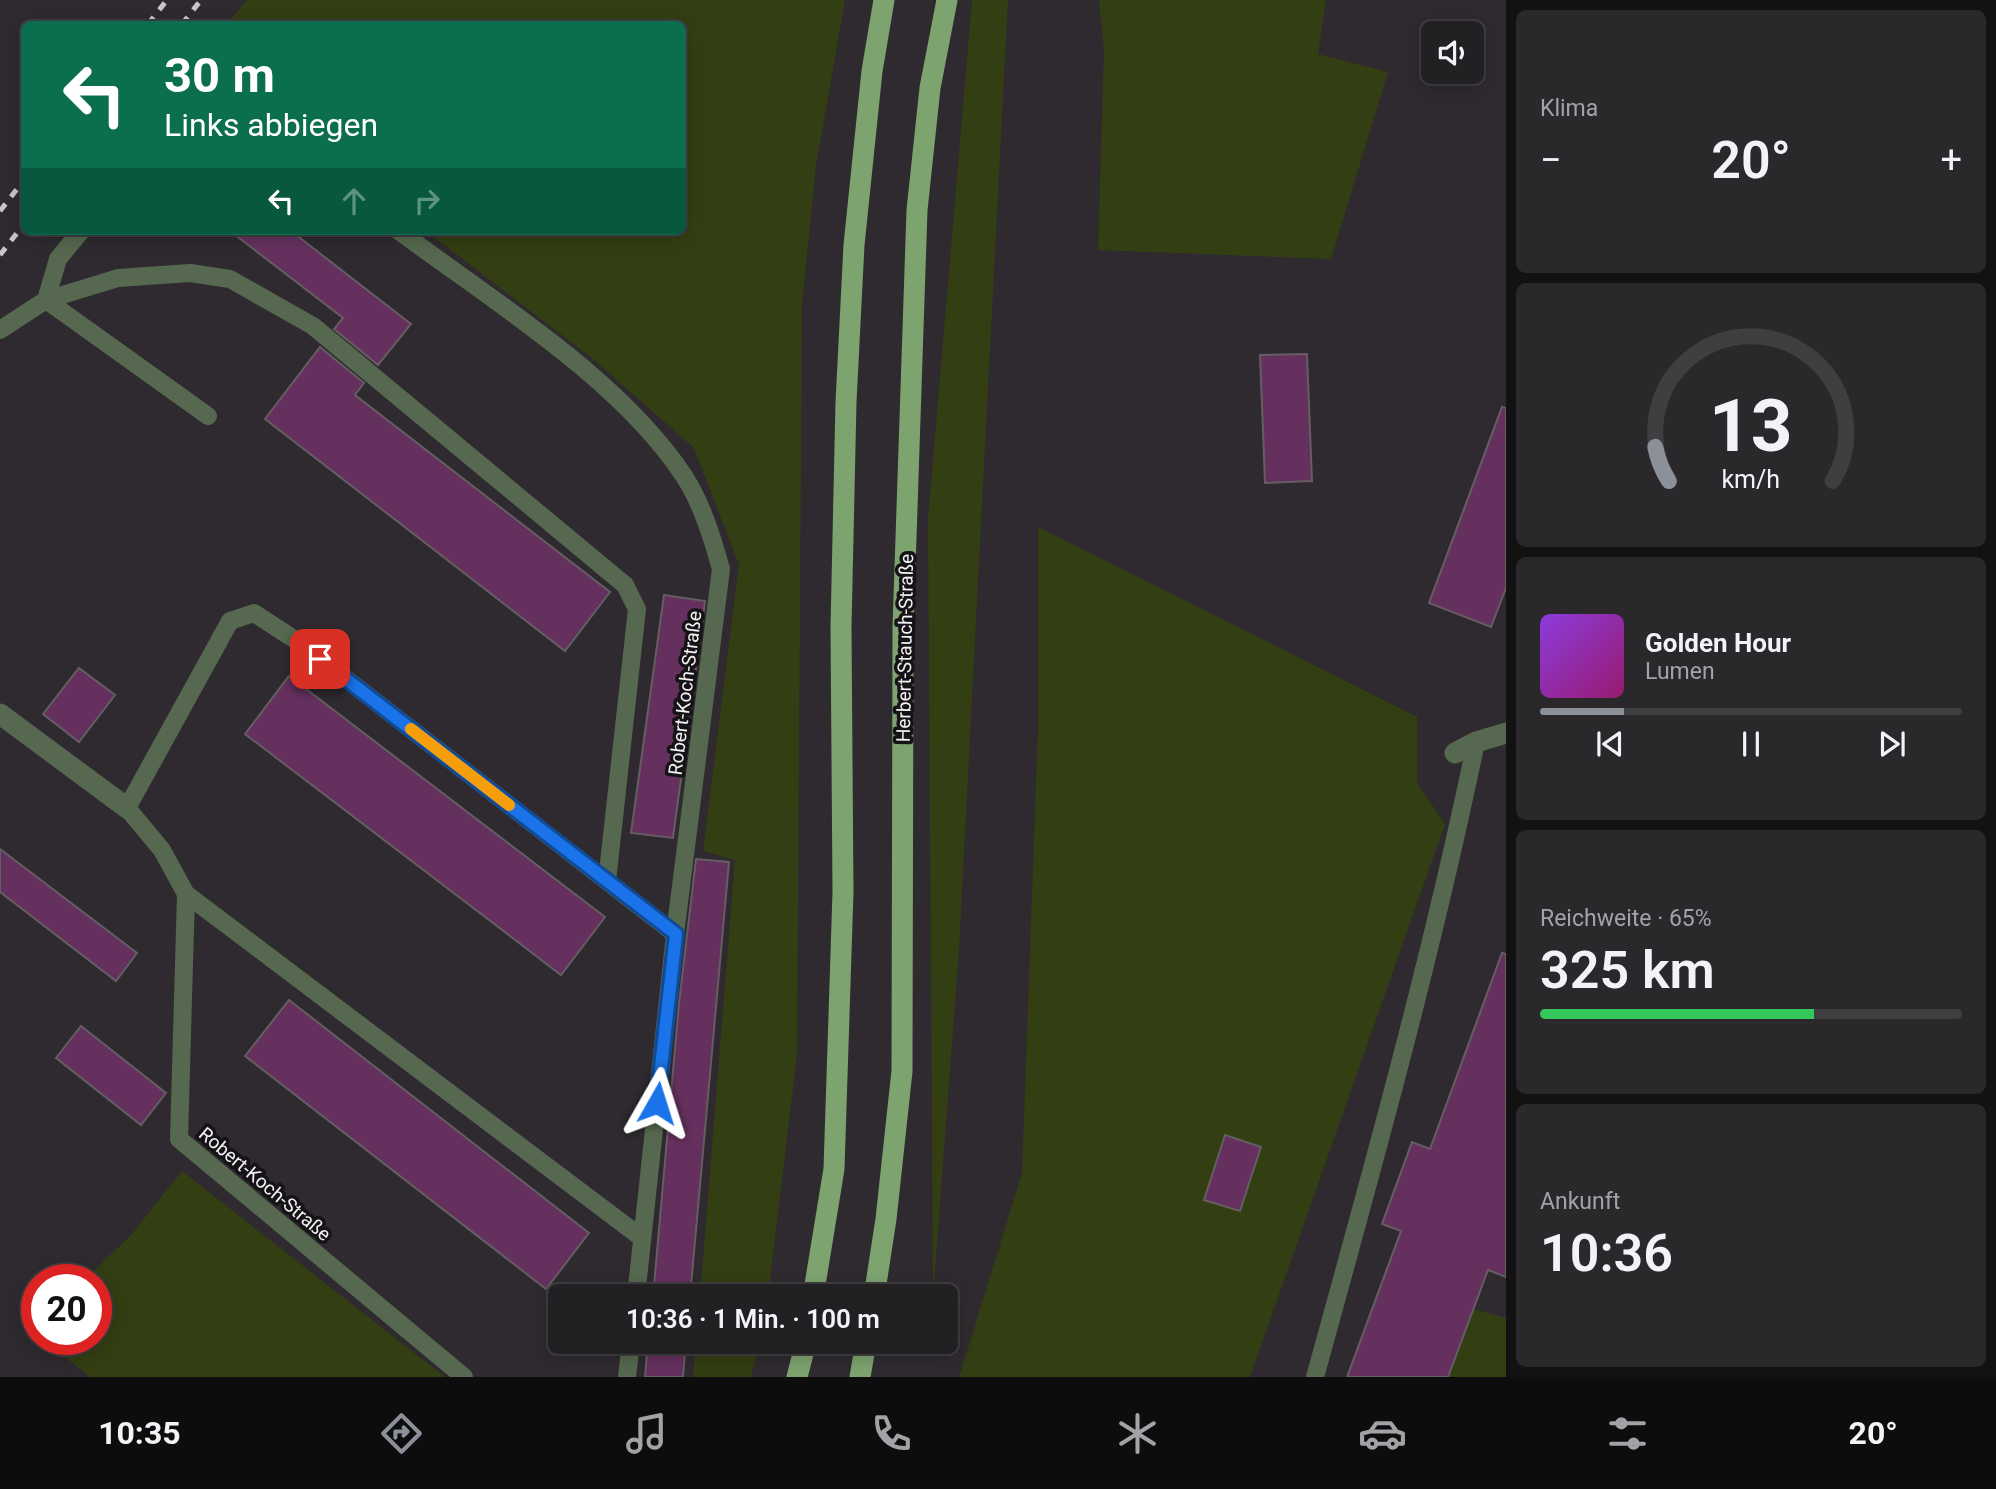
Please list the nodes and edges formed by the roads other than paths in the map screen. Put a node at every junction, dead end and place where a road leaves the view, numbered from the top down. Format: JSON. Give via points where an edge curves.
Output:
{"nodes":[{"id":1,"x":884,"y":0,"type":"edge"},
{"id":2,"x":947,"y":0,"type":"edge"},
{"id":3,"x":78,"y":235,"type":"edge"},
{"id":4,"x":404,"y":235,"type":"edge"},
{"id":5,"x":46,"y":300,"type":"junction"},
{"id":6,"x":0,"y":330,"type":"edge"},
{"id":7,"x":208,"y":416,"type":"dead end"},
{"id":8,"x":0,"y":714,"type":"edge"},
{"id":9,"x":1506,"y":733,"type":"edge"},
{"id":10,"x":1476,"y":742,"type":"junction"},
{"id":11,"x":1455,"y":753,"type":"dead end"},
{"id":12,"x":127,"y":808,"type":"junction"},
{"id":13,"x":607,"y":881,"type":"junction"},
{"id":14,"x":186,"y":894,"type":"junction"},
{"id":15,"x":676,"y":934,"type":"junction"},
{"id":16,"x":642,"y":1238,"type":"junction"},
{"id":17,"x":637,"y":1284,"type":"edge"},
{"id":18,"x":815,"y":1284,"type":"edge"},
{"id":19,"x":876,"y":1284,"type":"edge"},
{"id":20,"x":630,"y":1354,"type":"edge"},
{"id":21,"x":803,"y":1354,"type":"edge"},
{"id":22,"x":864,"y":1354,"type":"edge"},
{"id":23,"x":464,"y":1377,"type":"edge"},
{"id":24,"x":627,"y":1377,"type":"edge"},
{"id":25,"x":797,"y":1377,"type":"edge"},
{"id":26,"x":860,"y":1377,"type":"edge"},
{"id":27,"x":1315,"y":1377,"type":"edge"}],
"edges":[{"from":1,"to":18,"type":"main road","via":[[854,245],[841,627],[843,892],[834,1169]]},
{"from":2,"to":19,"type":"main road","name":"Herbert-Stauch-Straße","via":[[930,88],[917,210],[904,627],[902,1071]]},
{"from":3,"to":5,"type":"lane","via":[[58,259]]},
{"from":4,"to":15,"type":"lane","name":"Robert-Koch-Straße","via":[[595,378],[639,420],[685,478],[709,527],[721,569]]},
{"from":5,"to":6,"type":"lane"},
{"from":5,"to":7,"type":"lane"},
{"from":5,"to":13,"type":"lane","via":[[118,278],[190,274],[230,279],[313,326],[625,584],[637,609]]},
{"from":8,"to":12,"type":"street"},
{"from":9,"to":10,"type":"street"},
{"from":10,"to":11,"type":"street"},
{"from":10,"to":27,"type":"lane","via":[[1458,830]]},
{"from":12,"to":13,"type":"lane","via":[[230,621],[254,614],[300,643]]},
{"from":12,"to":14,"type":"lane","via":[[162,850]]},
{"from":13,"to":15,"type":"lane"},
{"from":14,"to":16,"type":"lane"},
{"from":14,"to":23,"type":"lane","name":"Robert-Koch-Straße","via":[[179,1139]]},
{"from":15,"to":16,"type":"lane","name":"Robert-Koch-Straße"},
{"from":16,"to":17,"type":"lane","name":"Robert-Koch-Straße"},
{"from":20,"to":24,"type":"lane"},
{"from":21,"to":25,"type":"main road"},
{"from":22,"to":26,"type":"main road"}]}
